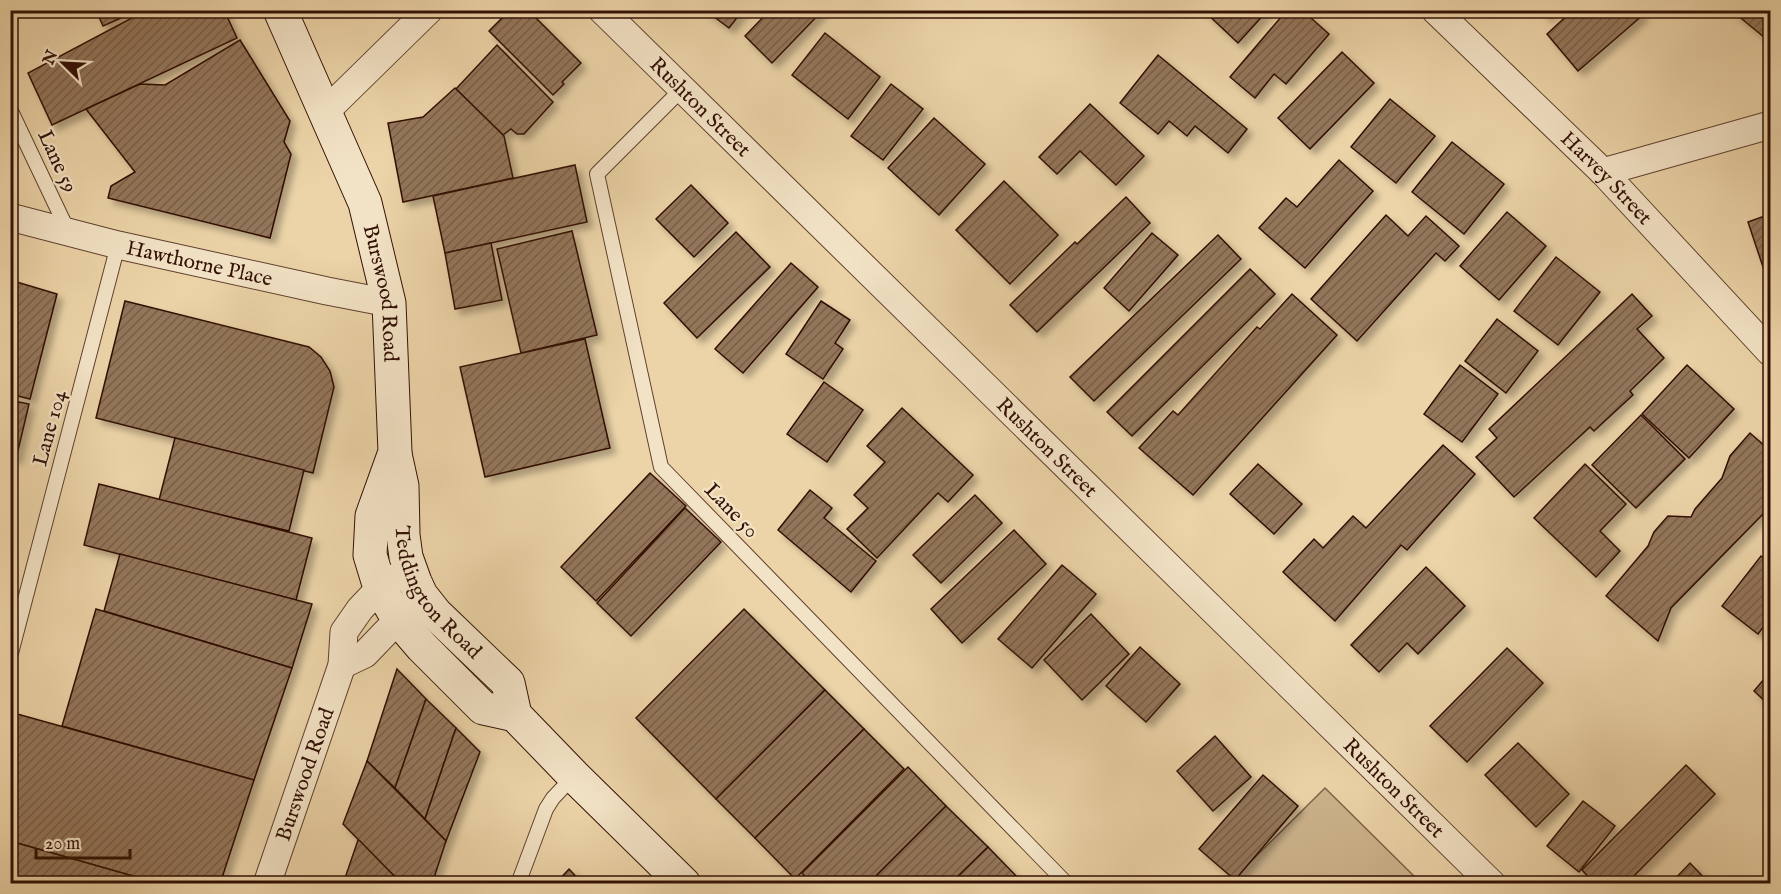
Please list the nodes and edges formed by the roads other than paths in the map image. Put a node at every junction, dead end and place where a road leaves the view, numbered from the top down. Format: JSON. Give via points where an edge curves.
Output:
{"nodes":[{"id":1,"x":280,"y":10,"type":"edge"},
{"id":2,"x":429,"y":10,"type":"edge"},
{"id":3,"x":602,"y":10,"type":"edge"},
{"id":4,"x":1435,"y":10,"type":"edge"},
{"id":5,"x":682,"y":89,"type":"junction"},
{"id":6,"x":10,"y":109,"type":"edge"},
{"id":7,"x":326,"y":111,"type":"junction"},
{"id":8,"x":1770,"y":124,"type":"edge"},
{"id":9,"x":1603,"y":172,"type":"junction"},
{"id":10,"x":10,"y":217,"type":"edge"},
{"id":11,"x":68,"y":231,"type":"junction"},
{"id":12,"x":118,"y":245,"type":"junction"},
{"id":13,"x":389,"y":303,"type":"junction"},
{"id":14,"x":1770,"y":352,"type":"edge"},
{"id":15,"x":395,"y":452,"type":"junction"},
{"id":16,"x":416,"y":581,"type":"junction"},
{"id":17,"x":380,"y":588,"type":"junction"},
{"id":18,"x":399,"y":619,"type":"junction"},
{"id":19,"x":10,"y":657,"type":"edge"},
{"id":20,"x":342,"y":665,"type":"junction"},
{"id":21,"x":515,"y":715,"type":"junction"},
{"id":22,"x":574,"y":776,"type":"junction"},
{"id":23,"x":267,"y":884,"type":"edge"},
{"id":24,"x":518,"y":884,"type":"edge"},
{"id":25,"x":684,"y":884,"type":"edge"},
{"id":26,"x":1067,"y":884,"type":"edge"},
{"id":27,"x":1492,"y":884,"type":"edge"}],
"edges":[{"from":1,"to":7,"type":"main road","name":"Burswood Road"},
{"from":2,"to":7,"type":"street"},
{"from":3,"to":5,"type":"street","name":"Rushton Street"},
{"from":4,"to":9,"type":"street","name":"Harvey Street"},
{"from":5,"to":26,"type":"lane","name":"Lane 50","via":[[597,174],[660,467]]},
{"from":5,"to":27,"type":"street","name":"Rushton Street"},
{"from":6,"to":11,"type":"lane","name":"Lane 59"},
{"from":7,"to":13,"type":"main road","name":"Burswood Road","via":[[365,203]]},
{"from":8,"to":9,"type":"street"},
{"from":9,"to":14,"type":"street","name":"Harvey Street"},
{"from":10,"to":11,"type":"street","name":"Hawthorne Place"},
{"from":11,"to":12,"type":"street","name":"Hawthorne Place"},
{"from":12,"to":13,"type":"street","name":"Hawthorne Place"},
{"from":12,"to":19,"type":"lane","name":"Lane 104"},
{"from":13,"to":15,"type":"main road","name":"Burswood Road"},
{"from":15,"to":16,"type":"main road","name":"Teddington Road","via":[[402,486],[403,535]]},
{"from":15,"to":17,"type":"main road","name":"Burswood Road","via":[[372,516],[370,555]]},
{"from":16,"to":17,"type":"street","name":"Burswood Road"},
{"from":16,"to":18,"type":"street"},
{"from":16,"to":21,"type":"main road","name":"Teddington Road","via":[[436,614],[507,683]]},
{"from":17,"to":18,"type":"main road","name":"Teddington Road"},
{"from":17,"to":20,"type":"street","name":"Burswood Road","via":[[344,632]]},
{"from":18,"to":20,"type":"street","via":[[365,654]]},
{"from":18,"to":21,"type":"main road","name":"Teddington Road","via":[[483,708]]},
{"from":20,"to":23,"type":"street","name":"Burswood Road"},
{"from":21,"to":22,"type":"main road"},
{"from":22,"to":24,"type":"lane","via":[[546,809]]},
{"from":22,"to":25,"type":"main road"}]}
